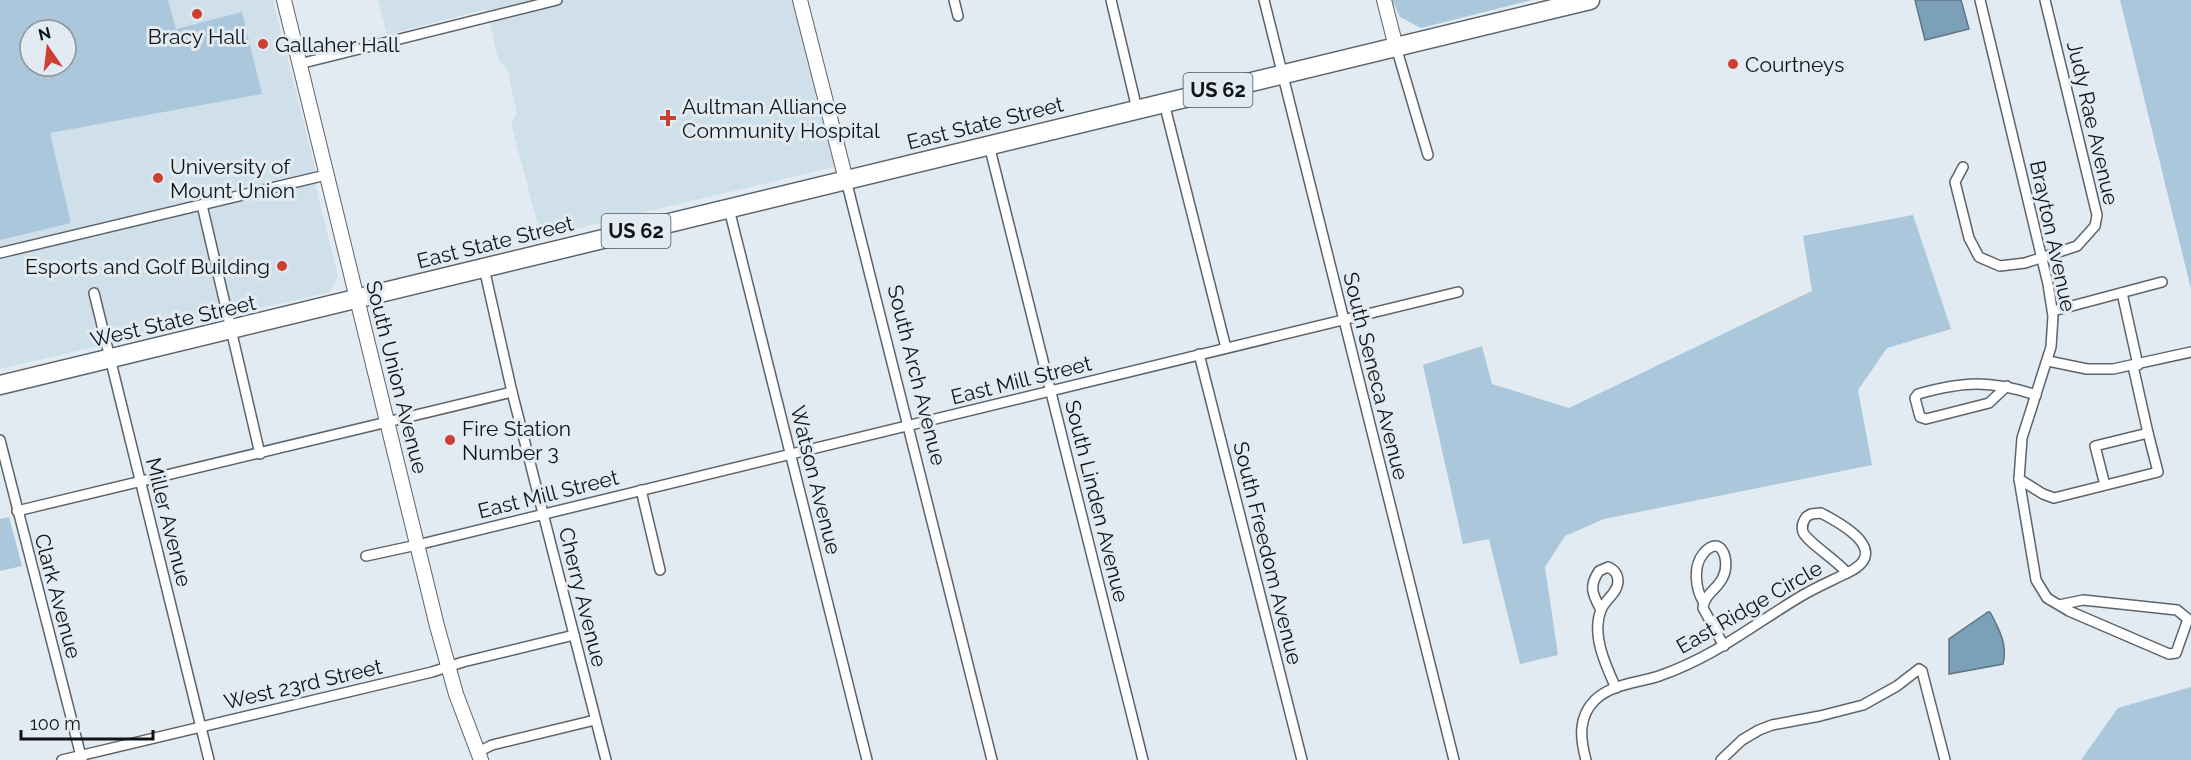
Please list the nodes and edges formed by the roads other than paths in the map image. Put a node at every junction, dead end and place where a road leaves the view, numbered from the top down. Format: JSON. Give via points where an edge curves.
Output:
{"nodes":[{"id":1,"x":284,"y":0,"type":"edge"},
{"id":2,"x":557,"y":0,"type":"edge"},
{"id":3,"x":800,"y":0,"type":"edge"},
{"id":4,"x":954,"y":0,"type":"edge"},
{"id":5,"x":1111,"y":0,"type":"edge"},
{"id":6,"x":1263,"y":0,"type":"edge"},
{"id":7,"x":1384,"y":0,"type":"edge"},
{"id":8,"x":1590,"y":0,"type":"edge"},
{"id":9,"x":1980,"y":0,"type":"edge"},
{"id":10,"x":2045,"y":0,"type":"edge"},
{"id":11,"x":958,"y":16,"type":"dead end"},
{"id":12,"x":1396,"y":47,"type":"junction"},
{"id":13,"x":299,"y":64,"type":"junction"},
{"id":14,"x":1282,"y":75,"type":"junction"},
{"id":15,"x":1164,"y":103,"type":"junction"},
{"id":16,"x":1137,"y":109,"type":"junction"},
{"id":17,"x":989,"y":146,"type":"junction"},
{"id":18,"x":1428,"y":155,"type":"dead end"},
{"id":19,"x":1963,"y":167,"type":"dead end"},
{"id":20,"x":326,"y":175,"type":"junction"},
{"id":21,"x":846,"y":180,"type":"junction"},
{"id":22,"x":202,"y":204,"type":"junction"},
{"id":23,"x":729,"y":208,"type":"junction"},
{"id":24,"x":0,"y":253,"type":"edge"},
{"id":25,"x":2042,"y":258,"type":"junction"},
{"id":26,"x":484,"y":268,"type":"junction"},
{"id":27,"x":2162,"y":282,"type":"dead end"},
{"id":28,"x":1458,"y":292,"type":"dead end"},
{"id":29,"x":94,"y":293,"type":"dead end"},
{"id":30,"x":2122,"y":293,"type":"junction"},
{"id":31,"x":356,"y":300,"type":"junction"},
{"id":32,"x":2053,"y":311,"type":"junction"},
{"id":33,"x":1343,"y":320,"type":"junction"},
{"id":34,"x":231,"y":330,"type":"junction"},
{"id":35,"x":1226,"y":348,"type":"junction"},
{"id":36,"x":2191,"y":352,"type":"edge"},
{"id":37,"x":1199,"y":354,"type":"junction"},
{"id":38,"x":110,"y":359,"type":"junction"},
{"id":39,"x":2048,"y":361,"type":"junction"},
{"id":40,"x":2135,"y":366,"type":"junction"},
{"id":41,"x":0,"y":385,"type":"edge"},
{"id":42,"x":2007,"y":386,"type":"junction"},
{"id":43,"x":1050,"y":391,"type":"junction"},
{"id":44,"x":512,"y":392,"type":"junction"},
{"id":45,"x":2036,"y":395,"type":"junction"},
{"id":46,"x":387,"y":422,"type":"junction"},
{"id":47,"x":908,"y":426,"type":"junction"},
{"id":48,"x":2148,"y":433,"type":"junction"},
{"id":49,"x":0,"y":440,"type":"edge"},
{"id":50,"x":260,"y":454,"type":"junction"},
{"id":51,"x":791,"y":454,"type":"junction"},
{"id":52,"x":2019,"y":479,"type":"junction"},
{"id":53,"x":140,"y":483,"type":"junction"},
{"id":54,"x":2105,"y":485,"type":"junction"},
{"id":55,"x":641,"y":490,"type":"junction"},
{"id":56,"x":17,"y":511,"type":"junction"},
{"id":57,"x":543,"y":514,"type":"junction"},
{"id":58,"x":417,"y":545,"type":"junction"},
{"id":59,"x":366,"y":556,"type":"dead end"},
{"id":60,"x":660,"y":570,"type":"dead end"},
{"id":61,"x":1847,"y":573,"type":"junction"},
{"id":62,"x":1704,"y":603,"type":"junction"},
{"id":63,"x":2059,"y":605,"type":"junction"},
{"id":64,"x":1601,"y":610,"type":"dead end"},
{"id":65,"x":574,"y":635,"type":"junction"},
{"id":66,"x":1724,"y":646,"type":"junction"},
{"id":67,"x":448,"y":667,"type":"junction"},
{"id":68,"x":1616,"y":688,"type":"junction"},
{"id":69,"x":595,"y":720,"type":"junction"},
{"id":70,"x":201,"y":726,"type":"junction"},
{"id":71,"x":479,"y":756,"type":"edge"},
{"id":72,"x":81,"y":758,"type":"edge"},
{"id":73,"x":62,"y":760,"type":"edge"},
{"id":74,"x":209,"y":760,"type":"edge"},
{"id":75,"x":606,"y":760,"type":"edge"},
{"id":76,"x":867,"y":760,"type":"edge"},
{"id":77,"x":992,"y":760,"type":"edge"},
{"id":78,"x":1143,"y":760,"type":"edge"},
{"id":79,"x":1302,"y":760,"type":"edge"},
{"id":80,"x":1454,"y":760,"type":"edge"},
{"id":81,"x":1586,"y":760,"type":"edge"},
{"id":82,"x":1721,"y":760,"type":"edge"},
{"id":83,"x":1945,"y":760,"type":"edge"}],
"edges":[{"from":1,"to":13,"type":"main road","name":"South Union Avenue"},
{"from":2,"to":13,"type":"street"},
{"from":3,"to":21,"type":"main road","name":"South Arch Avenue"},
{"from":4,"to":11,"type":"street"},
{"from":5,"to":16,"type":"street"},
{"from":6,"to":14,"type":"street","name":"South Seneca Avenue"},
{"from":7,"to":12,"type":"main road"},
{"from":8,"to":12,"type":"highway","name":"East State Street","number":"US 62"},
{"from":9,"to":25,"type":"street","name":"Brayton Avenue"},
{"from":10,"to":25,"type":"street","name":"Judy Rae Avenue","via":[[2097,215],[2095,226],[2077,246]]},
{"from":12,"to":14,"type":"highway","name":"East State Street","number":"US 62"},
{"from":12,"to":18,"type":"street"},
{"from":13,"to":20,"type":"main road","name":"South Union Avenue"},
{"from":14,"to":15,"type":"highway","name":"East State Street","number":"US 62"},
{"from":14,"to":33,"type":"street","name":"South Seneca Avenue"},
{"from":15,"to":16,"type":"highway","name":"East State Street","number":"US 62"},
{"from":15,"to":35,"type":"street"},
{"from":16,"to":17,"type":"highway","name":"East State Street","number":"US 62"},
{"from":17,"to":21,"type":"highway","name":"East State Street","number":"US 62"},
{"from":17,"to":43,"type":"street","name":"South Linden Avenue"},
{"from":19,"to":25,"type":"street","name":"Judy Rae Avenue","via":[[1955,182],[1979,257],[2000,266]]},
{"from":20,"to":22,"type":"street"},
{"from":20,"to":31,"type":"main road","name":"South Union Avenue"},
{"from":21,"to":23,"type":"highway","name":"East State Street","number":"US 62"},
{"from":21,"to":47,"type":"street","name":"South Arch Avenue"},
{"from":22,"to":24,"type":"street"},
{"from":22,"to":34,"type":"street"},
{"from":23,"to":26,"type":"highway","name":"East State Street","number":"US 62"},
{"from":23,"to":51,"type":"street","name":"Watson Avenue"},
{"from":25,"to":32,"type":"street","name":"Brayton Avenue"},
{"from":26,"to":31,"type":"highway","name":"East State Street","number":"US 62"},
{"from":26,"to":44,"type":"street","name":"Cherry Avenue"},
{"from":27,"to":30,"type":"street"},
{"from":28,"to":33,"type":"street","name":"East Mill Street"},
{"from":29,"to":38,"type":"street","name":"Miller Avenue"},
{"from":30,"to":32,"type":"street"},
{"from":30,"to":40,"type":"street"},
{"from":31,"to":34,"type":"highway","name":"West State Street","number":"US 62"},
{"from":31,"to":46,"type":"main road","name":"South Union Avenue"},
{"from":32,"to":39,"type":"street","name":"Brayton Avenue"},
{"from":33,"to":35,"type":"street","name":"East Mill Street"},
{"from":33,"to":80,"type":"street","name":"South Seneca Avenue"},
{"from":34,"to":38,"type":"highway","name":"West State Street","number":"US 62"},
{"from":34,"to":50,"type":"street"},
{"from":35,"to":37,"type":"street","name":"East Mill Street"},
{"from":36,"to":40,"type":"street"},
{"from":37,"to":43,"type":"street","name":"East Mill Street"},
{"from":37,"to":79,"type":"street","name":"South Freedom Avenue"},
{"from":38,"to":41,"type":"highway","name":"West State Street","number":"US 62"},
{"from":38,"to":53,"type":"street","name":"Miller Avenue"},
{"from":39,"to":40,"type":"street","via":[[2093,369]]},
{"from":39,"to":45,"type":"street","name":"Brayton Avenue"},
{"from":40,"to":48,"type":"street"},
{"from":42,"to":42,"type":"street","via":[[1962,384],[1915,398],[1920,417],[1926,419],[1989,403]]},
{"from":42,"to":45,"type":"street"},
{"from":43,"to":47,"type":"street","name":"East Mill Street"},
{"from":43,"to":78,"type":"street","name":"South Linden Avenue"},
{"from":44,"to":46,"type":"street"},
{"from":44,"to":57,"type":"street","name":"Cherry Avenue"},
{"from":45,"to":52,"type":"street","name":"Brayton Avenue","via":[[2022,438]]},
{"from":46,"to":50,"type":"street"},
{"from":46,"to":58,"type":"main road","name":"South Union Avenue"},
{"from":47,"to":51,"type":"street","name":"East Mill Street"},
{"from":47,"to":77,"type":"street","name":"South Arch Avenue"},
{"from":48,"to":54,"type":"street","via":[[2158,472]]},
{"from":48,"to":54,"type":"street","via":[[2095,446]]},
{"from":49,"to":56,"type":"street","name":"Clark Avenue"},
{"from":50,"to":53,"type":"street"},
{"from":51,"to":55,"type":"street","name":"East Mill Street"},
{"from":51,"to":76,"type":"street","name":"Watson Avenue"},
{"from":52,"to":54,"type":"street","via":[[2054,498]]},
{"from":52,"to":63,"type":"street","name":"Brayton Avenue","via":[[2036,580],[2047,598]]},
{"from":53,"to":56,"type":"street"},
{"from":53,"to":70,"type":"street","name":"Miller Avenue"},
{"from":55,"to":57,"type":"street","name":"East Mill Street"},
{"from":55,"to":60,"type":"street"},
{"from":56,"to":72,"type":"street","name":"Clark Avenue"},
{"from":57,"to":58,"type":"street","name":"East Mill Street"},
{"from":57,"to":65,"type":"street","name":"Cherry Avenue"},
{"from":58,"to":59,"type":"street","name":"East Mill Street"},
{"from":58,"to":67,"type":"main road","name":"South Union Avenue"},
{"from":61,"to":61,"type":"street","name":"East Ridge Circle","via":[[1858,568],[1865,556],[1859,538],[1821,513],[1806,517],[1804,535]]},
{"from":61,"to":66,"type":"street","name":"East Ridge Circle","via":[[1797,598]]},
{"from":62,"to":62,"type":"street","via":[[1697,581],[1698,564],[1705,551],[1717,546],[1726,555],[1726,568],[1722,581]]},
{"from":62,"to":66,"type":"street","via":[[1705,613]]},
{"from":63,"to":63,"type":"street","name":"Brayton Avenue","via":[[2173,654],[2188,619],[2177,610],[2083,600]]},
{"from":64,"to":68,"type":"street","via":[[1602,653]]},
{"from":65,"to":67,"type":"street","name":"West 23rd Street"},
{"from":65,"to":69,"type":"street","name":"Cherry Avenue"},
{"from":66,"to":68,"type":"street","name":"East Ridge Circle","via":[[1676,669]]},
{"from":67,"to":70,"type":"street","name":"West 23rd Street"},
{"from":67,"to":71,"type":"main road","name":"South Union Avenue"},
{"from":68,"to":81,"type":"street","name":"East Ridge Circle","via":[[1596,699],[1585,715],[1581,733]]},
{"from":69,"to":71,"type":"street","via":[[492,745]]},
{"from":69,"to":75,"type":"street","name":"Cherry Avenue"},
{"from":70,"to":72,"type":"street","name":"West 23rd Street"},
{"from":70,"to":74,"type":"street","name":"Miller Avenue"},
{"from":72,"to":73,"type":"street","name":"West 23rd Street"},
{"from":82,"to":83,"type":"street","via":[[1759,730],[1863,705],[1920,669]]}]}
